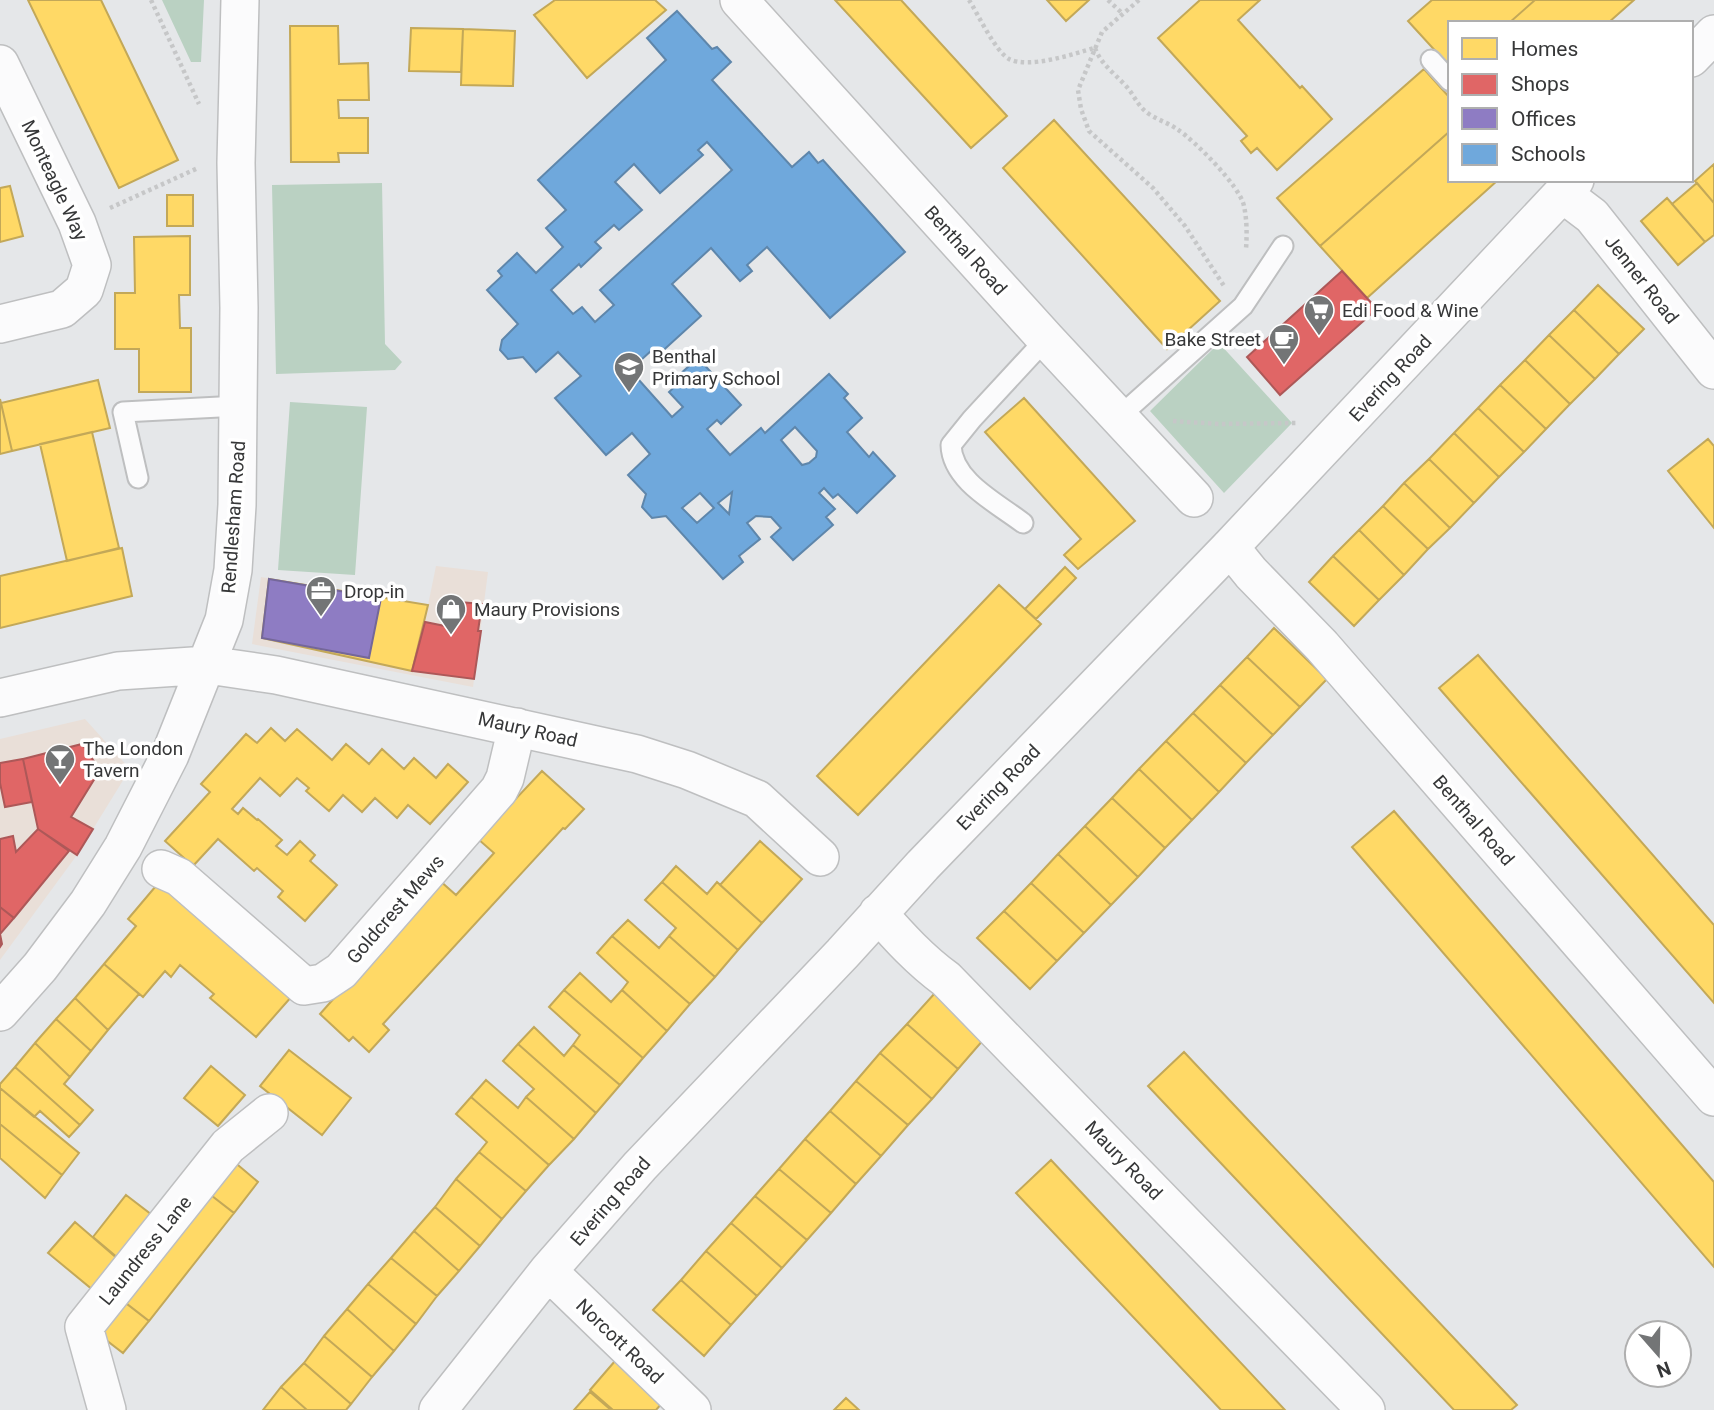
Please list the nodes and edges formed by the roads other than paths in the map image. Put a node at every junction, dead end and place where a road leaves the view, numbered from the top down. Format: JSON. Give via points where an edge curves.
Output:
{"nodes":[{"id":1,"x":240,"y":0,"type":"edge"},
{"id":2,"x":739,"y":0,"type":"edge"},
{"id":3,"x":1714,"y":33,"type":"edge"},
{"id":4,"x":1693,"y":56,"type":"edge"},
{"id":5,"x":1431,"y":60,"type":"dead end"},
{"id":6,"x":0,"y":64,"type":"edge"},
{"id":7,"x":1448,"y":78,"type":"edge"},
{"id":8,"x":1561,"y":185,"type":"edge"},
{"id":9,"x":1283,"y":246,"type":"dead end"},
{"id":10,"x":0,"y":324,"type":"edge"},
{"id":11,"x":1046,"y":340,"type":"junction"},
{"id":12,"x":1714,"y":370,"type":"edge"},
{"id":13,"x":239,"y":406,"type":"junction"},
{"id":14,"x":1120,"y":416,"type":"junction"},
{"id":15,"x":138,"y":478,"type":"dead end"},
{"id":16,"x":1194,"y":498,"type":"dead end"},
{"id":17,"x":1023,"y":523,"type":"dead end"},
{"id":18,"x":1230,"y":547,"type":"junction"},
{"id":19,"x":208,"y":665,"type":"junction"},
{"id":20,"x":0,"y":698,"type":"edge"},
{"id":21,"x":517,"y":727,"type":"junction"},
{"id":22,"x":820,"y":857,"type":"dead end"},
{"id":23,"x":161,"y":869,"type":"dead end"},
{"id":24,"x":878,"y":913,"type":"junction"},
{"id":25,"x":0,"y":1012,"type":"edge"},
{"id":26,"x":1714,"y":1097,"type":"edge"},
{"id":27,"x":269,"y":1113,"type":"dead end"},
{"id":28,"x":548,"y":1271,"type":"junction"},
{"id":29,"x":107,"y":1410,"type":"edge"},
{"id":30,"x":438,"y":1410,"type":"edge"},
{"id":31,"x":692,"y":1410,"type":"edge"},
{"id":32,"x":1366,"y":1410,"type":"edge"}],
"edges":[{"from":1,"to":13,"type":"street","name":"Rendlesham Road","via":[[236,163]]},
{"from":2,"to":11,"type":"street","name":"Benthal Road"},
{"from":3,"to":4,"type":"street"},
{"from":5,"to":7,"type":"lane"},
{"from":6,"to":10,"type":"street","name":"Monteagle Way","via":[[77,223],[92,265],[84,290],[62,309]]},
{"from":8,"to":12,"type":"street","name":"Jenner Road","via":[[1592,216]]},
{"from":8,"to":18,"type":"street","name":"Evering Road"},
{"from":9,"to":14,"type":"lane","via":[[1240,309]]},
{"from":11,"to":14,"type":"street","name":"Benthal Road"},
{"from":11,"to":17,"type":"lane","via":[[951,445],[951,459],[965,479]]},
{"from":13,"to":15,"type":"lane","via":[[123,412]]},
{"from":13,"to":19,"type":"street","name":"Rendlesham Road","via":[[233,570],[224,620]]},
{"from":14,"to":16,"type":"street","name":"Benthal Road"},
{"from":18,"to":24,"type":"street","name":"Evering Road"},
{"from":18,"to":26,"type":"street","name":"Benthal Road","via":[[1322,646]]},
{"from":19,"to":20,"type":"street","name":"Maury Road","via":[[118,671]]},
{"from":19,"to":21,"type":"street","name":"Maury Road","via":[[276,674]]},
{"from":19,"to":25,"type":"street","name":"Rendlesham Road","via":[[170,755],[123,847],[88,903]]},
{"from":21,"to":22,"type":"street","name":"Maury Road","via":[[687,769],[757,799]]},
{"from":21,"to":23,"type":"street","name":"Goldcrest Mews","via":[[499,790],[341,971],[323,983],[304,986],[179,877]]},
{"from":24,"to":28,"type":"street","name":"Evering Road","via":[[640,1166]]},
{"from":24,"to":32,"type":"street","name":"Maury Road"},
{"from":27,"to":29,"type":"street","name":"Laundress Lane","via":[[228,1146],[83,1327]]},
{"from":28,"to":30,"type":"street","name":"Evering Road"},
{"from":28,"to":31,"type":"street","name":"Norcott Road"}]}
